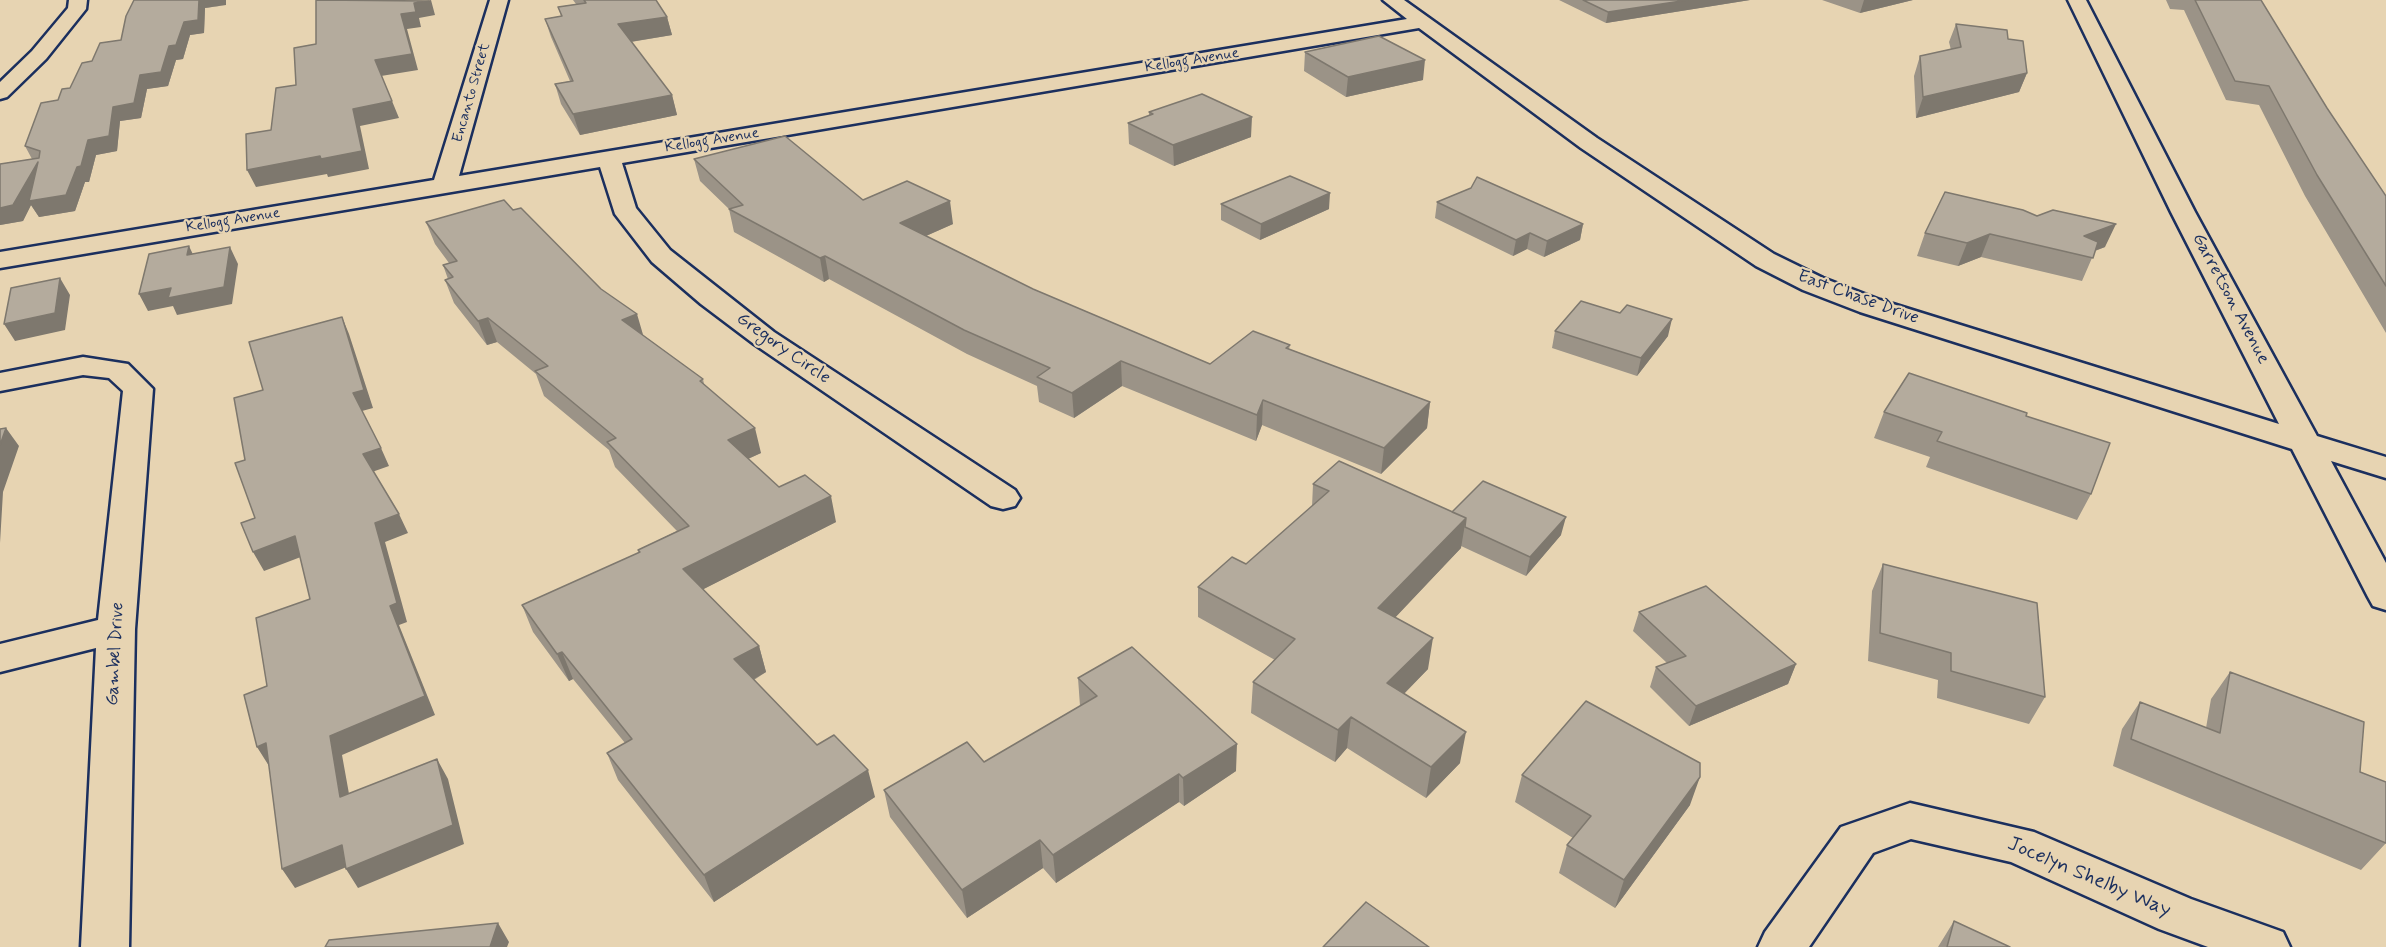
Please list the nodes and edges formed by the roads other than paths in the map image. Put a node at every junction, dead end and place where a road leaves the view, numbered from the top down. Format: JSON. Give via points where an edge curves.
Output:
{"nodes":[{"id":1,"x":78,"y":0,"type":"edge"},
{"id":2,"x":499,"y":0,"type":"edge"},
{"id":3,"x":1392,"y":0,"type":"edge"},
{"id":4,"x":2077,"y":0,"type":"edge"},
{"id":5,"x":1425,"y":22,"type":"junction"},
{"id":6,"x":39,"y":55,"type":"junction"},
{"id":7,"x":4,"y":60,"type":"dead end"},
{"id":8,"x":0,"y":93,"type":"edge"},
{"id":9,"x":609,"y":159,"type":"junction"},
{"id":10,"x":444,"y":186,"type":"junction"},
{"id":11,"x":0,"y":260,"type":"edge"},
{"id":12,"x":0,"y":382,"type":"edge"},
{"id":13,"x":2307,"y":443,"type":"junction"},
{"id":14,"x":2386,"y":468,"type":"edge"},
{"id":15,"x":1004,"y":498,"type":"dead end"},
{"id":16,"x":2386,"y":597,"type":"edge"},
{"id":17,"x":116,"y":629,"type":"junction"},
{"id":18,"x":0,"y":658,"type":"edge"},
{"id":19,"x":105,"y":947,"type":"edge"},
{"id":20,"x":1782,"y":947,"type":"edge"},
{"id":21,"x":2266,"y":947,"type":"edge"}],
"edges":[{"from":1,"to":6,"type":"street","via":[[77,9]]},
{"from":2,"to":10,"type":"street","name":"Encanto Street"},
{"from":3,"to":5,"type":"street","name":"East Chase Drive"},
{"from":4,"to":13,"type":"street","name":"Garretson Avenue","via":[[2183,212]]},
{"from":5,"to":9,"type":"street","name":"Kellogg Avenue"},
{"from":5,"to":13,"type":"street","name":"East Chase Drive","via":[[1608,156],[1765,260],[1813,284],[1870,306]]},
{"from":6,"to":7,"type":"street"},
{"from":6,"to":8,"type":"street"},
{"from":9,"to":10,"type":"street","name":"Kellogg Avenue"},
{"from":9,"to":15,"type":"street","name":"Gregory Circle","via":[[624,209],[661,256],[764,338]]},
{"from":10,"to":11,"type":"street","name":"Kellogg Avenue"},
{"from":12,"to":17,"type":"street","name":"Gambel Drive","via":[[83,366],[117,370],[138,389]]},
{"from":13,"to":14,"type":"street","name":"East Chase Drive"},
{"from":13,"to":16,"type":"street","name":"Garretson Avenue"},
{"from":17,"to":18,"type":"street"},
{"from":17,"to":19,"type":"street","name":"Gambel Drive"},
{"from":20,"to":21,"type":"street","name":"Jocelyn Shelby Way","via":[[1857,840],[1910,820],[2018,845],[2176,914]]}]}
